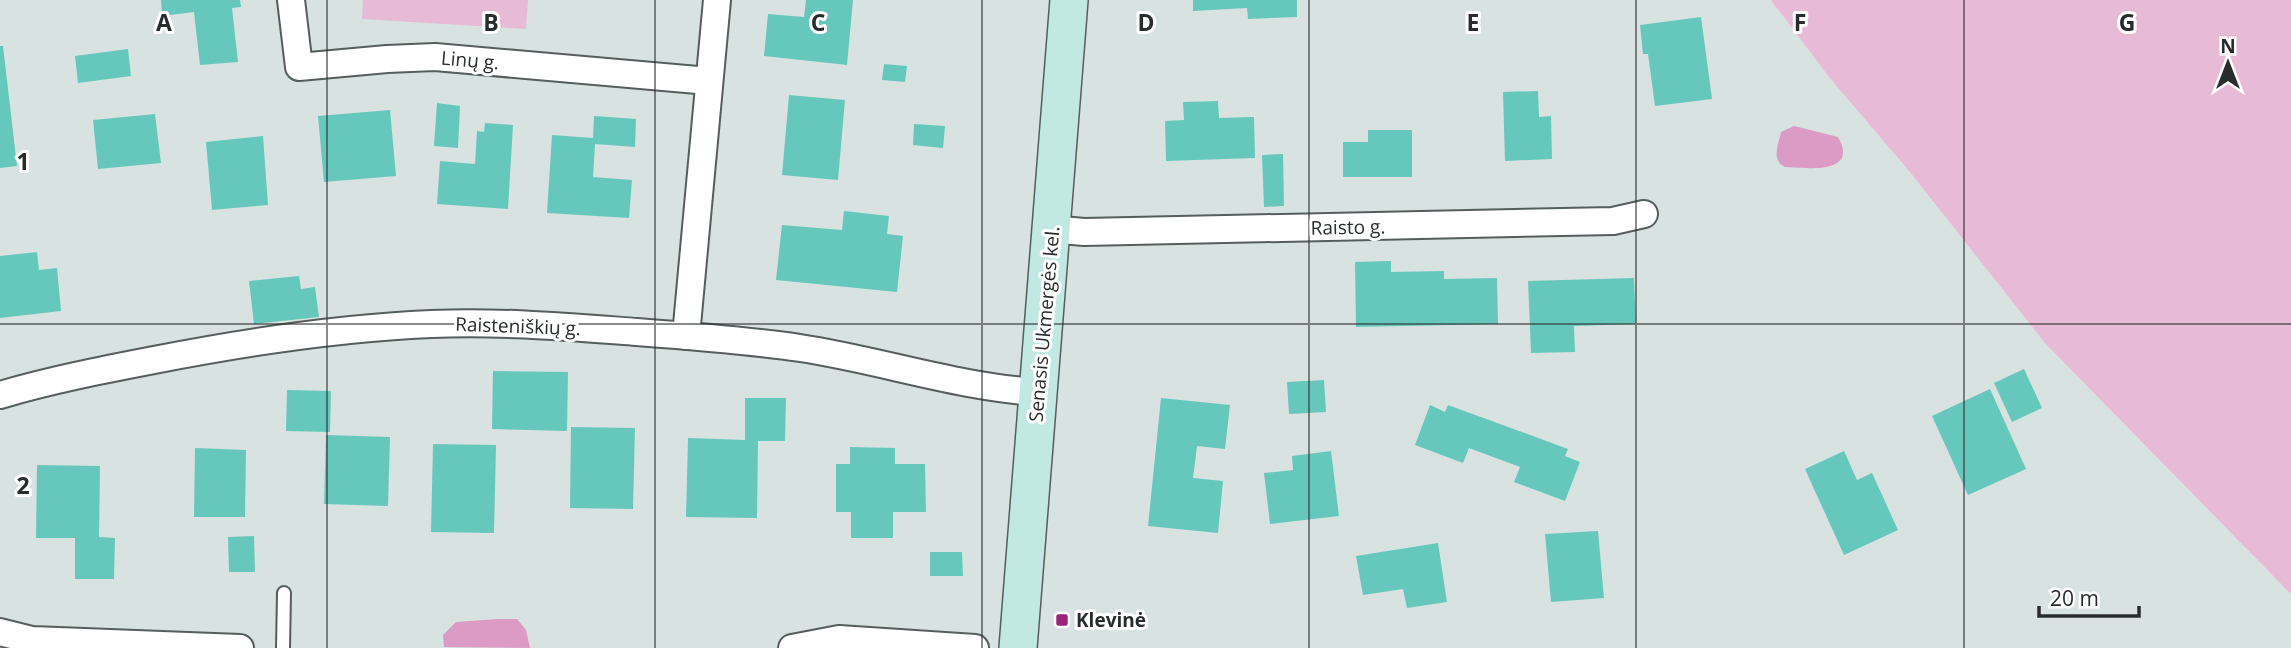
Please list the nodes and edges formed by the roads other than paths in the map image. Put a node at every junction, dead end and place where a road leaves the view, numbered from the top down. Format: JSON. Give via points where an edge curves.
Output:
{"nodes":[{"id":1,"x":291,"y":0,"type":"edge"},
{"id":2,"x":718,"y":0,"type":"edge"},
{"id":3,"x":1069,"y":0,"type":"edge"},
{"id":4,"x":709,"y":81,"type":"junction"},
{"id":5,"x":1644,"y":214,"type":"dead end"},
{"id":6,"x":1051,"y":229,"type":"junction"},
{"id":7,"x":686,"y":336,"type":"junction"},
{"id":8,"x":1038,"y":392,"type":"junction"},
{"id":9,"x":0,"y":395,"type":"edge"},
{"id":10,"x":284,"y":593,"type":"dead end"},
{"id":11,"x":0,"y":632,"type":"edge"},
{"id":12,"x":240,"y":648,"type":"edge"},
{"id":13,"x":283,"y":648,"type":"edge"},
{"id":14,"x":792,"y":648,"type":"edge"},
{"id":15,"x":975,"y":648,"type":"edge"},
{"id":16,"x":1018,"y":648,"type":"edge"}],
"edges":[{"from":1,"to":4,"type":"street","name":"Linų g.","via":[[299,67],[435,57]]},
{"from":2,"to":4,"type":"street"},
{"from":3,"to":6,"type":"main road","name":"Senasis Ukmergės kel."},
{"from":4,"to":7,"type":"street"},
{"from":5,"to":6,"type":"street","name":"Raisto g.","via":[[1613,222],[1098,232]]},
{"from":6,"to":8,"type":"main road","name":"Senasis Ukmergės kel."},
{"from":7,"to":8,"type":"street","name":"Raisteniškių g.","via":[[799,348],[961,383]]},
{"from":7,"to":9,"type":"street","name":"Raisteniškių g.","via":[[539,324],[335,330],[250,341],[48,381]]},
{"from":8,"to":16,"type":"main road","name":"Senasis Ukmergės kel."},
{"from":10,"to":13,"type":"lane"},
{"from":11,"to":12,"type":"street","via":[[32,640]]},
{"from":14,"to":15,"type":"street","via":[[839,639]]}]}
